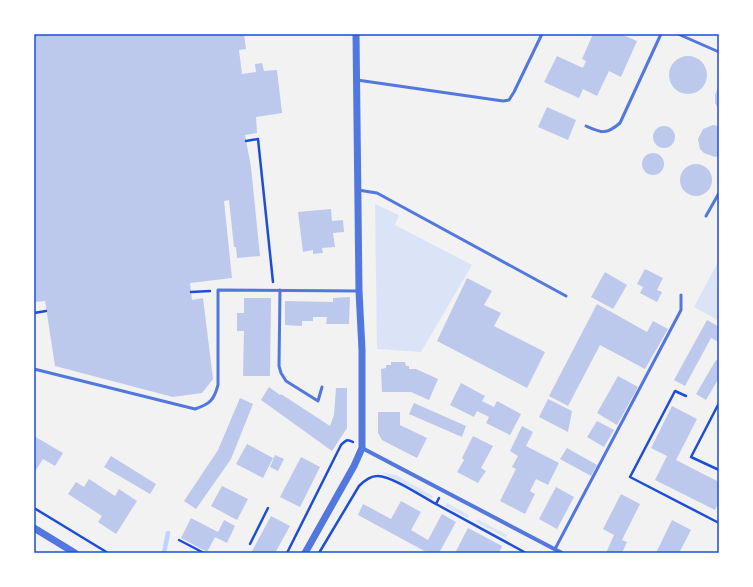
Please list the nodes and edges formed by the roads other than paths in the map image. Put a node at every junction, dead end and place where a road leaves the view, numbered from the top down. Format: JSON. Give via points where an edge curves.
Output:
{"nodes":[{"id":1,"x":356,"y":34,"type":"edge"},
{"id":2,"x":542,"y":34,"type":"edge"},
{"id":3,"x":661,"y":34,"type":"edge"},
{"id":4,"x":678,"y":34,"type":"edge"},
{"id":5,"x":719,"y":52,"type":"edge"},
{"id":6,"x":357,"y":80,"type":"junction"},
{"id":7,"x":586,"y":126,"type":"dead end"},
{"id":8,"x":358,"y":190,"type":"junction"},
{"id":9,"x":719,"y":193,"type":"edge"},
{"id":10,"x":706,"y":216,"type":"dead end"},
{"id":11,"x":280,"y":290,"type":"junction"},
{"id":12,"x":359,"y":291,"type":"junction"},
{"id":13,"x":681,"y":295,"type":"dead end"},
{"id":14,"x":566,"y":296,"type":"dead end"},
{"id":15,"x":34,"y":369,"type":"edge"},
{"id":16,"x":322,"y":387,"type":"dead end"},
{"id":17,"x":362,"y":448,"type":"junction"},
{"id":18,"x":34,"y":528,"type":"edge"},
{"id":19,"x":555,"y":549,"type":"junction"},
{"id":20,"x":75,"y":553,"type":"edge"},
{"id":21,"x":305,"y":553,"type":"edge"},
{"id":22,"x":562,"y":553,"type":"edge"}],
"edges":[{"from":1,"to":6,"type":"street"},
{"from":2,"to":6,"type":"lane","via":[[509,100]]},
{"from":3,"to":7,"type":"lane","via":[[620,123],[609,132],[601,133]]},
{"from":4,"to":5,"type":"lane"},
{"from":6,"to":8,"type":"street"},
{"from":8,"to":12,"type":"street"},
{"from":8,"to":14,"type":"lane","via":[[377,193]]},
{"from":9,"to":10,"type":"lane"},
{"from":11,"to":12,"type":"lane"},
{"from":11,"to":15,"type":"lane","via":[[218,290],[218,385],[215,396],[206,405],[195,409]]},
{"from":11,"to":16,"type":"lane","via":[[281,373],[286,381],[318,401]]},
{"from":12,"to":17,"type":"street"},
{"from":13,"to":19,"type":"lane","via":[[681,310]]},
{"from":17,"to":19,"type":"street"},
{"from":17,"to":21,"type":"street"},
{"from":18,"to":20,"type":"street"},
{"from":19,"to":22,"type":"street"}]}
